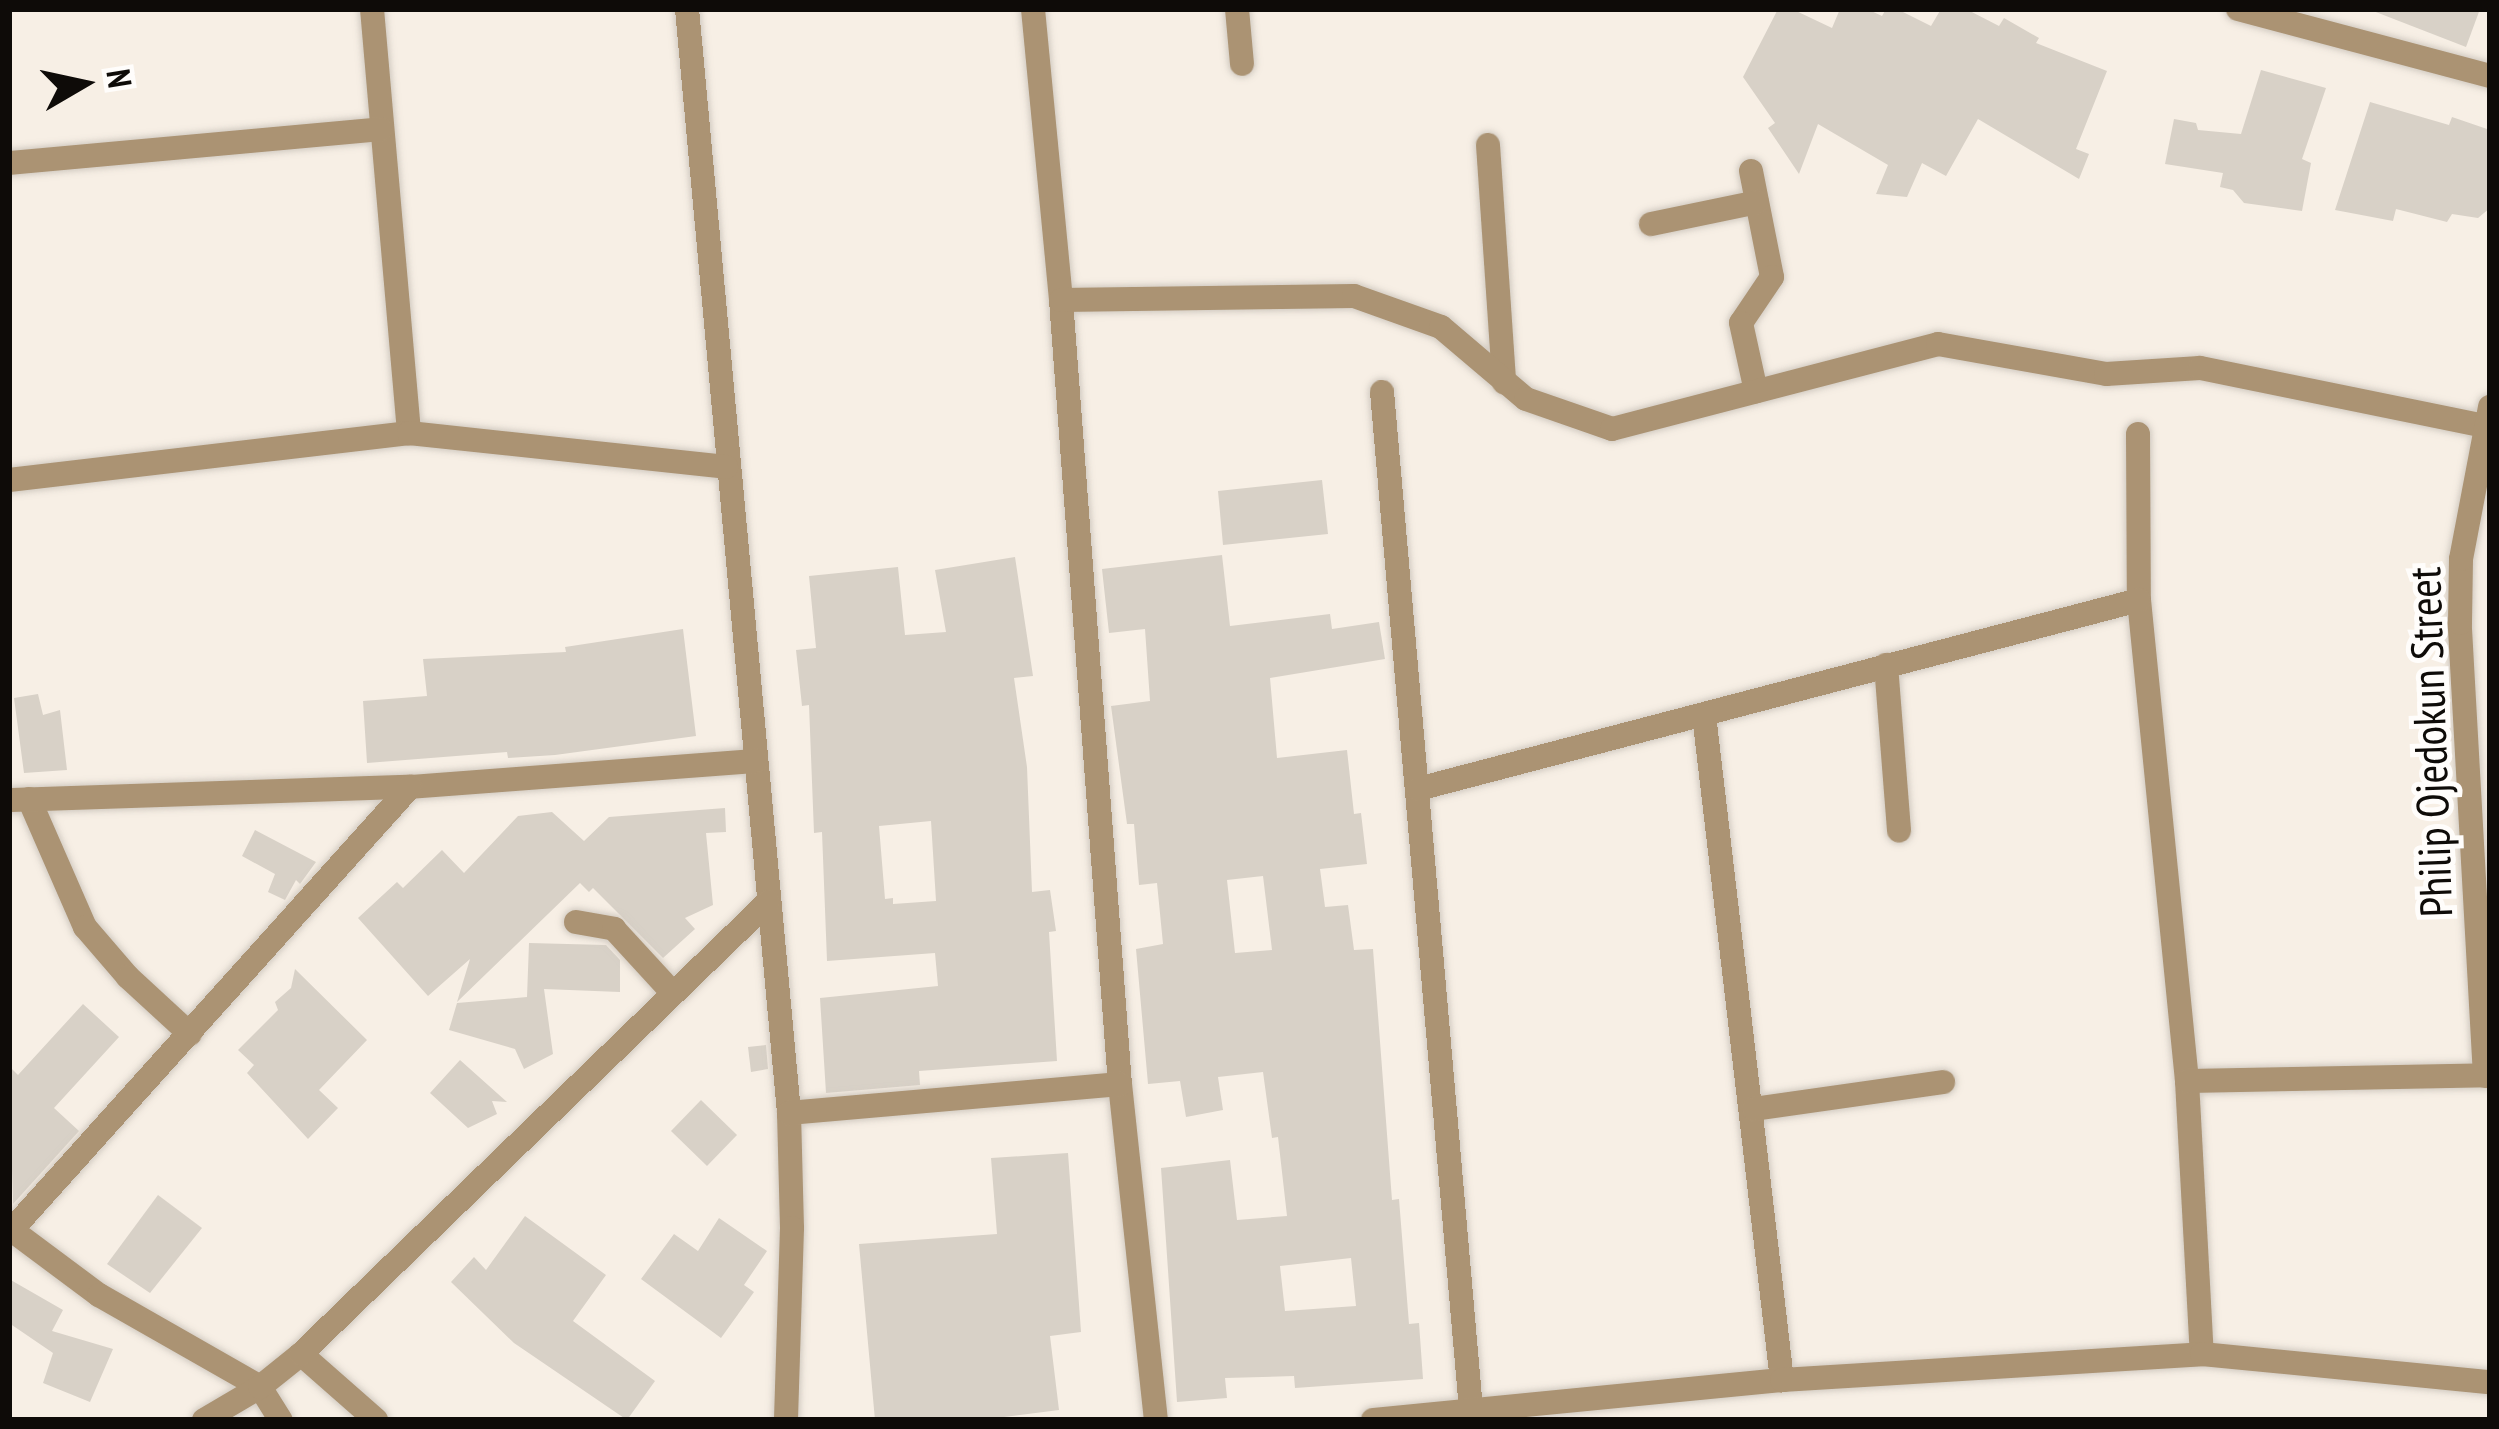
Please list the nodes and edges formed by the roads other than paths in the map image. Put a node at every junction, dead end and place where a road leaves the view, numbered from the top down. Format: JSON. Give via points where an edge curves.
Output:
{"nodes":[{"id":1,"x":371,"y":9,"type":"edge"},
{"id":2,"x":687,"y":9,"type":"edge"},
{"id":3,"x":1033,"y":9,"type":"edge"},
{"id":4,"x":1237,"y":9,"type":"edge"},
{"id":5,"x":2238,"y":9,"type":"edge"},
{"id":6,"x":2338,"y":20,"type":"edge"},
{"id":7,"x":1243,"y":64,"type":"dead end"},
{"id":8,"x":2490,"y":76,"type":"edge"},
{"id":9,"x":380,"y":129,"type":"junction"},
{"id":10,"x":1488,"y":145,"type":"dead end"},
{"id":11,"x":9,"y":163,"type":"edge"},
{"id":12,"x":1751,"y":172,"type":"dead end"},
{"id":13,"x":1757,"y":202,"type":"junction"},
{"id":14,"x":1651,"y":224,"type":"dead end"},
{"id":15,"x":1061,"y":300,"type":"junction"},
{"id":16,"x":1504,"y":382,"type":"junction"},
{"id":17,"x":1756,"y":391,"type":"junction"},
{"id":18,"x":1382,"y":392,"type":"dead end"},
{"id":19,"x":2488,"y":417,"type":"edge"},
{"id":20,"x":409,"y":433,"type":"junction"},
{"id":21,"x":2138,"y":434,"type":"dead end"},
{"id":22,"x":726,"y":467,"type":"junction"},
{"id":23,"x":9,"y":480,"type":"edge"},
{"id":24,"x":2139,"y":600,"type":"junction"},
{"id":25,"x":1886,"y":665,"type":"junction"},
{"id":26,"x":1704,"y":715,"type":"junction"},
{"id":27,"x":756,"y":761,"type":"junction"},
{"id":28,"x":410,"y":788,"type":"junction"},
{"id":29,"x":1418,"y":788,"type":"junction"},
{"id":30,"x":19,"y":800,"type":"edge"},
{"id":31,"x":1899,"y":830,"type":"dead end"},
{"id":32,"x":768,"y":902,"type":"junction"},
{"id":33,"x":576,"y":922,"type":"dead end"},
{"id":34,"x":672,"y":992,"type":"junction"},
{"id":35,"x":190,"y":1034,"type":"junction"},
{"id":36,"x":2488,"y":1075,"type":"edge"},
{"id":37,"x":2187,"y":1081,"type":"junction"},
{"id":38,"x":1943,"y":1082,"type":"dead end"},
{"id":39,"x":1120,"y":1084,"type":"junction"},
{"id":40,"x":1754,"y":1109,"type":"junction"},
{"id":41,"x":789,"y":1113,"type":"junction"},
{"id":42,"x":10,"y":1231,"type":"edge"},
{"id":43,"x":301,"y":1354,"type":"junction"},
{"id":44,"x":2202,"y":1354,"type":"junction"},
{"id":45,"x":1782,"y":1380,"type":"junction"},
{"id":46,"x":2490,"y":1382,"type":"edge"},
{"id":47,"x":260,"y":1388,"type":"junction"},
{"id":48,"x":1471,"y":1410,"type":"junction"},
{"id":49,"x":204,"y":1420,"type":"edge"},
{"id":50,"x":281,"y":1420,"type":"edge"},
{"id":51,"x":376,"y":1420,"type":"edge"},
{"id":52,"x":786,"y":1420,"type":"edge"},
{"id":53,"x":1156,"y":1420,"type":"edge"},
{"id":54,"x":1373,"y":1420,"type":"edge"}],
"edges":[{"from":1,"to":9,"type":"street"},
{"from":2,"to":22,"type":"street"},
{"from":3,"to":15,"type":"street"},
{"from":4,"to":7,"type":"street"},
{"from":5,"to":6,"type":"street"},
{"from":6,"to":8,"type":"street"},
{"from":9,"to":11,"type":"street"},
{"from":9,"to":20,"type":"street"},
{"from":10,"to":16,"type":"street"},
{"from":12,"to":13,"type":"street"},
{"from":13,"to":14,"type":"street"},
{"from":13,"to":17,"type":"street","via":[[1772,277],[1741,323]]},
{"from":15,"to":16,"type":"street","via":[[1354,296],[1441,327]]},
{"from":15,"to":39,"type":"street"},
{"from":16,"to":17,"type":"street","via":[[1526,399],[1612,429]]},
{"from":17,"to":19,"type":"street","via":[[1938,344],[2105,374],[2200,368]]},
{"from":18,"to":29,"type":"street"},
{"from":19,"to":36,"type":"street","name":"Philip Ojedokun Street","via":[[2461,559],[2460,623]]},
{"from":20,"to":22,"type":"street"},
{"from":20,"to":23,"type":"street"},
{"from":21,"to":24,"type":"street"},
{"from":22,"to":27,"type":"street"},
{"from":24,"to":25,"type":"street"},
{"from":24,"to":37,"type":"street"},
{"from":25,"to":26,"type":"street"},
{"from":25,"to":31,"type":"street"},
{"from":26,"to":29,"type":"street"},
{"from":26,"to":40,"type":"street"},
{"from":27,"to":28,"type":"street"},
{"from":27,"to":32,"type":"street"},
{"from":28,"to":30,"type":"street"},
{"from":28,"to":35,"type":"street"},
{"from":29,"to":48,"type":"street"},
{"from":30,"to":35,"type":"street","via":[[85,927]]},
{"from":32,"to":34,"type":"street"},
{"from":32,"to":41,"type":"street"},
{"from":33,"to":34,"type":"street","via":[[614,929]]},
{"from":34,"to":43,"type":"street"},
{"from":35,"to":42,"type":"street"},
{"from":36,"to":37,"type":"street"},
{"from":37,"to":44,"type":"street"},
{"from":38,"to":40,"type":"street"},
{"from":39,"to":41,"type":"street"},
{"from":39,"to":53,"type":"street"},
{"from":40,"to":45,"type":"street"},
{"from":41,"to":52,"type":"street"},
{"from":42,"to":47,"type":"street","via":[[99,1295]]},
{"from":43,"to":47,"type":"street"},
{"from":43,"to":51,"type":"street"},
{"from":44,"to":45,"type":"street"},
{"from":44,"to":46,"type":"street"},
{"from":45,"to":48,"type":"street"},
{"from":47,"to":49,"type":"street"},
{"from":47,"to":50,"type":"street"},
{"from":48,"to":54,"type":"street"}]}
